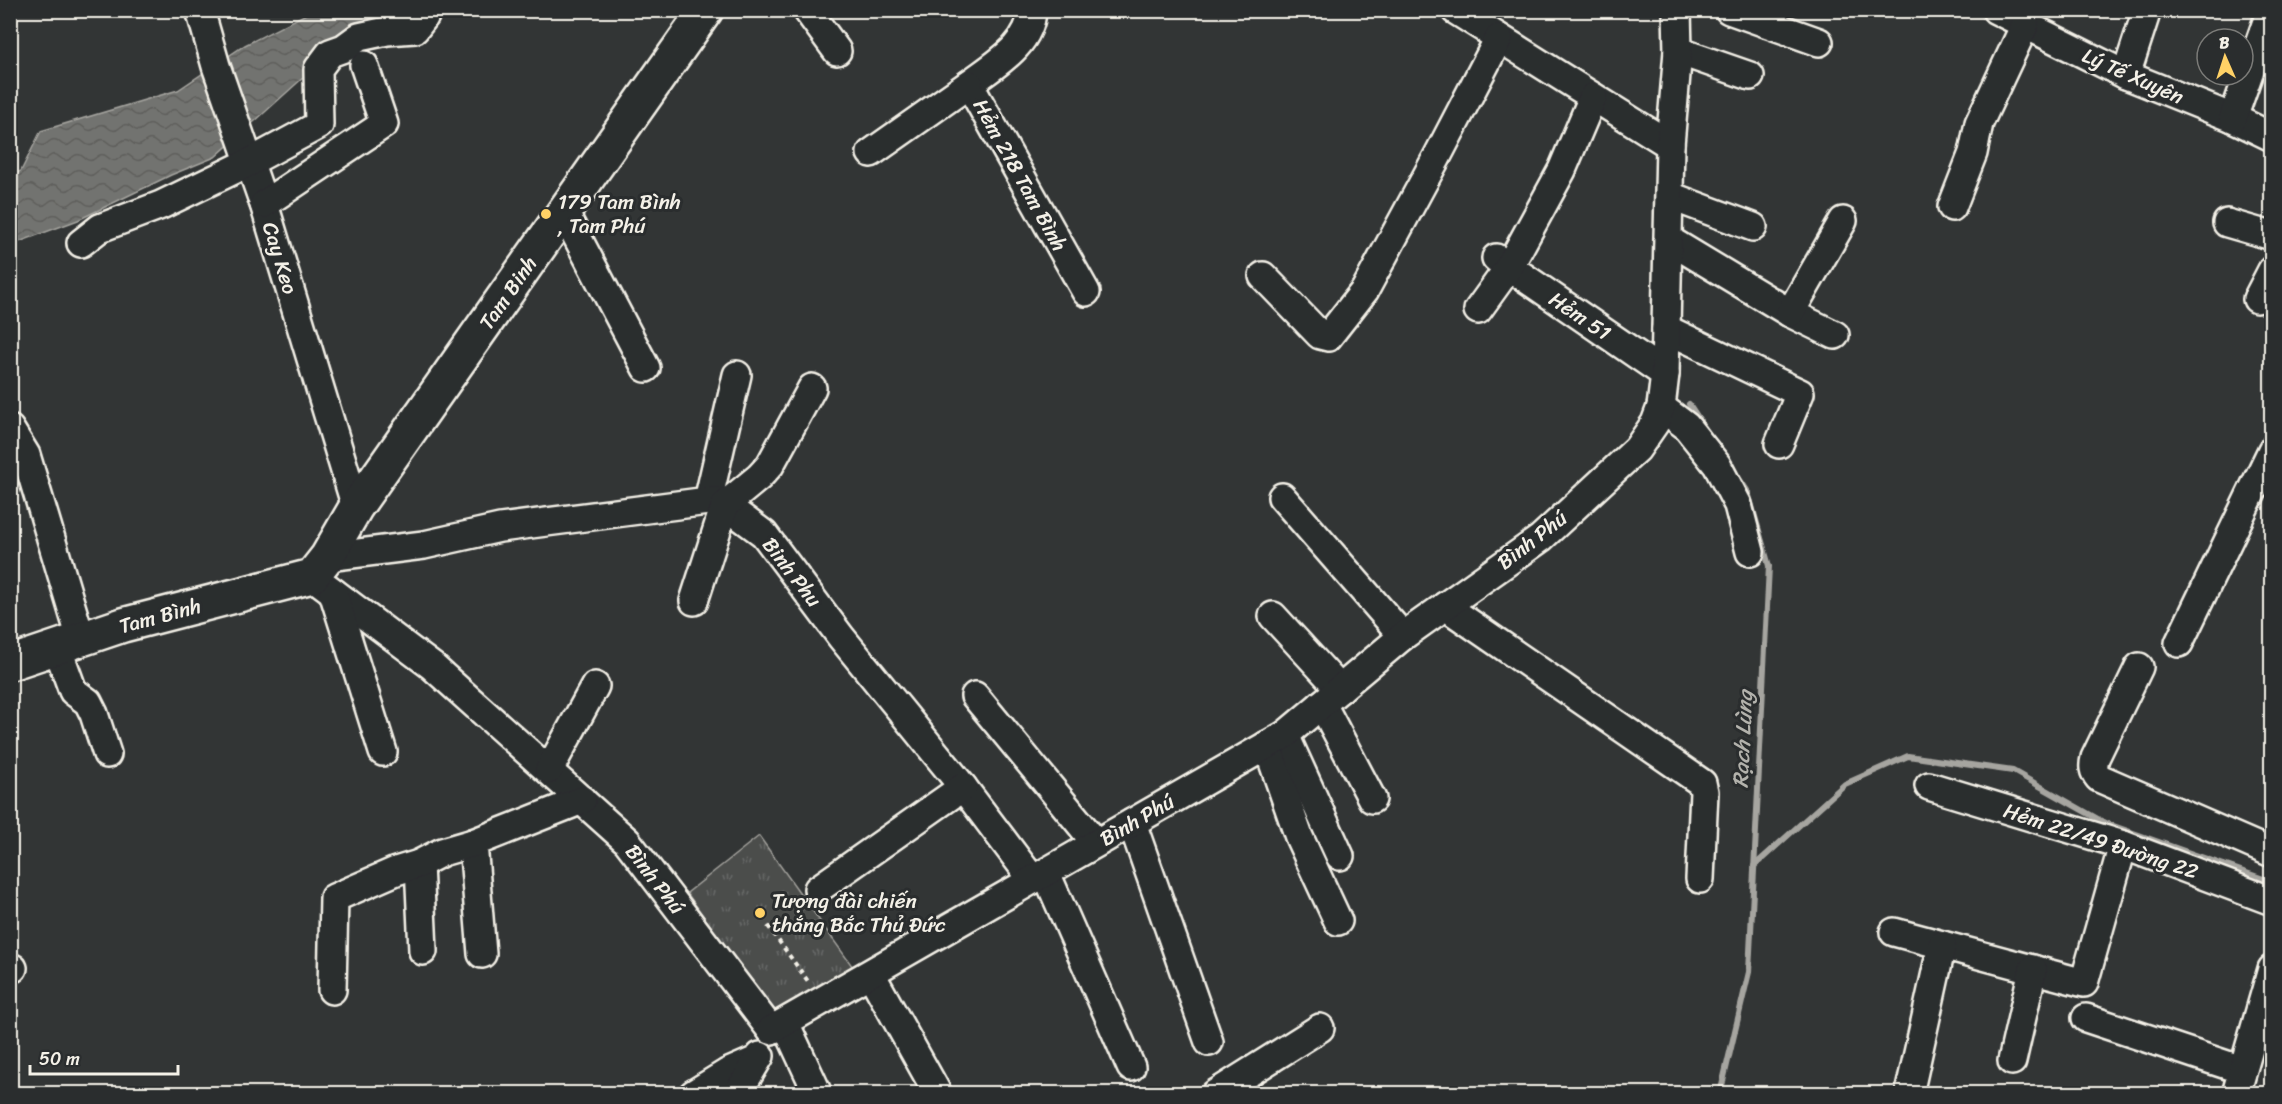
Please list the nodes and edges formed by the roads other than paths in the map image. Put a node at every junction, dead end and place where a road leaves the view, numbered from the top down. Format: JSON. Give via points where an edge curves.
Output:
{"nodes":[{"id":1,"x":200,"y":10,"type":"edge"},
{"id":2,"x":424,"y":10,"type":"edge"},
{"id":3,"x":706,"y":10,"type":"edge"},
{"id":4,"x":807,"y":10,"type":"edge"},
{"id":5,"x":1032,"y":10,"type":"edge"},
{"id":6,"x":1455,"y":10,"type":"edge"},
{"id":7,"x":1677,"y":10,"type":"edge"},
{"id":8,"x":1729,"y":10,"type":"edge"},
{"id":9,"x":1996,"y":10,"type":"edge"},
{"id":10,"x":2147,"y":10,"type":"edge"},
{"id":11,"x":2271,"y":10,"type":"edge"},
{"id":12,"x":2025,"y":25,"type":"junction"},
{"id":13,"x":1499,"y":38,"type":"junction"},
{"id":14,"x":1819,"y":42,"type":"dead end"},
{"id":15,"x":837,"y":51,"type":"dead end"},
{"id":16,"x":1677,"y":51,"type":"junction"},
{"id":17,"x":364,"y":65,"type":"dead end"},
{"id":18,"x":2126,"y":75,"type":"junction"},
{"id":19,"x":1750,"y":76,"type":"dead end"},
{"id":20,"x":969,"y":84,"type":"junction"},
{"id":21,"x":1593,"y":97,"type":"junction"},
{"id":22,"x":2233,"y":118,"type":"junction"},
{"id":23,"x":2271,"y":137,"type":"edge"},
{"id":24,"x":1670,"y":145,"type":"junction"},
{"id":25,"x":871,"y":153,"type":"dead end"},
{"id":26,"x":248,"y":163,"type":"junction"},
{"id":27,"x":1670,"y":196,"type":"junction"},
{"id":28,"x":264,"y":204,"type":"junction"},
{"id":29,"x":1952,"y":207,"type":"dead end"},
{"id":30,"x":565,"y":214,"type":"junction"},
{"id":31,"x":1843,"y":221,"type":"dead end"},
{"id":32,"x":2227,"y":223,"type":"dead end"},
{"id":33,"x":1753,"y":227,"type":"dead end"},
{"id":34,"x":2271,"y":236,"type":"edge"},
{"id":35,"x":1670,"y":240,"type":"junction"},
{"id":36,"x":81,"y":243,"type":"dead end"},
{"id":37,"x":1502,"y":263,"type":"junction"},
{"id":38,"x":2271,"y":270,"type":"edge"},
{"id":39,"x":1263,"y":276,"type":"dead end"},
{"id":40,"x":1086,"y":292,"type":"dead end"},
{"id":41,"x":2257,"y":299,"type":"dead end"},
{"id":42,"x":1478,"y":310,"type":"dead end"},
{"id":43,"x":1790,"y":313,"type":"junction"},
{"id":44,"x":1666,"y":329,"type":"junction"},
{"id":45,"x":1834,"y":335,"type":"dead end"},
{"id":46,"x":646,"y":368,"type":"dead end"},
{"id":47,"x":1665,"y":374,"type":"junction"},
{"id":48,"x":737,"y":375,"type":"dead end"},
{"id":49,"x":812,"y":388,"type":"dead end"},
{"id":50,"x":1661,"y":407,"type":"junction"},
{"id":51,"x":10,"y":429,"type":"edge"},
{"id":52,"x":1779,"y":444,"type":"dead end"},
{"id":53,"x":2271,"y":450,"type":"edge"},
{"id":54,"x":1282,"y":497,"type":"dead end"},
{"id":55,"x":717,"y":503,"type":"junction"},
{"id":56,"x":356,"y":507,"type":"junction"},
{"id":57,"x":1749,"y":552,"type":"dead end"},
{"id":58,"x":324,"y":575,"type":"junction"},
{"id":59,"x":694,"y":601,"type":"dead end"},
{"id":60,"x":1445,"y":606,"type":"junction"},
{"id":61,"x":1273,"y":616,"type":"dead end"},
{"id":62,"x":1403,"y":636,"type":"junction"},
{"id":63,"x":69,"y":643,"type":"junction"},
{"id":64,"x":2178,"y":643,"type":"dead end"},
{"id":65,"x":10,"y":663,"type":"edge"},
{"id":66,"x":2139,"y":667,"type":"dead end"},
{"id":67,"x":595,"y":686,"type":"dead end"},
{"id":68,"x":975,"y":696,"type":"dead end"},
{"id":69,"x":1331,"y":696,"type":"junction"},
{"id":70,"x":1276,"y":740,"type":"junction"},
{"id":71,"x":383,"y":752,"type":"dead end"},
{"id":72,"x":106,"y":754,"type":"dead end"},
{"id":73,"x":549,"y":770,"type":"junction"},
{"id":74,"x":1929,"y":786,"type":"dead end"},
{"id":75,"x":963,"y":787,"type":"junction"},
{"id":76,"x":1372,"y":799,"type":"dead end"},
{"id":77,"x":582,"y":800,"type":"junction"},
{"id":78,"x":1132,"y":823,"type":"junction"},
{"id":79,"x":473,"y":843,"type":"junction"},
{"id":80,"x":1096,"y":843,"type":"junction"},
{"id":81,"x":2124,"y":845,"type":"junction"},
{"id":82,"x":2271,"y":853,"type":"edge"},
{"id":83,"x":1340,"y":856,"type":"dead end"},
{"id":84,"x":419,"y":864,"type":"junction"},
{"id":85,"x":1040,"y":876,"type":"junction"},
{"id":86,"x":1700,"y":879,"type":"dead end"},
{"id":87,"x":818,"y":889,"type":"dead end"},
{"id":88,"x":2271,"y":901,"type":"edge"},
{"id":89,"x":1338,"y":921,"type":"dead end"},
{"id":90,"x":1894,"y":932,"type":"dead end"},
{"id":91,"x":1942,"y":945,"type":"junction"},
{"id":92,"x":423,"y":951,"type":"dead end"},
{"id":93,"x":482,"y":954,"type":"dead end"},
{"id":94,"x":2033,"y":969,"type":"junction"},
{"id":95,"x":2271,"y":969,"type":"edge"},
{"id":96,"x":871,"y":974,"type":"junction"},
{"id":97,"x":332,"y":990,"type":"dead end"},
{"id":98,"x":2086,"y":1018,"type":"dead end"},
{"id":99,"x":778,"y":1026,"type":"junction"},
{"id":100,"x":1320,"y":1028,"type":"dead end"},
{"id":101,"x":1209,"y":1041,"type":"dead end"},
{"id":102,"x":758,"y":1060,"type":"junction"},
{"id":103,"x":2012,"y":1061,"type":"dead end"},
{"id":104,"x":1131,"y":1067,"type":"dead end"},
{"id":105,"x":2239,"y":1082,"type":"edge"},
{"id":106,"x":693,"y":1094,"type":"edge"},
{"id":107,"x":737,"y":1094,"type":"edge"},
{"id":108,"x":818,"y":1094,"type":"edge"},
{"id":109,"x":938,"y":1094,"type":"edge"},
{"id":110,"x":1215,"y":1094,"type":"edge"},
{"id":111,"x":1909,"y":1094,"type":"edge"}],
"edges":[{"from":1,"to":26,"type":"street","name":"Cay Keo"},
{"from":2,"to":26,"type":"street","via":[[425,16],[415,29],[359,37],[330,53],[318,69],[320,125]]},
{"from":3,"to":30,"type":"main road","name":"Tam Binh"},
{"from":4,"to":15,"type":"street"},
{"from":5,"to":20,"type":"street","name":"Hẻm 218 Tam Bình","via":[[1031,24],[1018,46]]},
{"from":6,"to":13,"type":"street"},
{"from":7,"to":16,"type":"street","name":"Bình Phú"},
{"from":8,"to":14,"type":"street"},
{"from":9,"to":12,"type":"street","name":"Lý Tế Xuyên"},
{"from":10,"to":18,"type":"street"},
{"from":11,"to":22,"type":"street"},
{"from":12,"to":18,"type":"street","name":"Lý Tế Xuyên"},
{"from":12,"to":29,"type":"street","via":[[1979,123],[1973,153]]},
{"from":13,"to":21,"type":"street"},
{"from":13,"to":39,"type":"street","via":[[1365,290],[1328,337],[1320,335]]},
{"from":16,"to":19,"type":"street"},
{"from":16,"to":24,"type":"street","name":"Bình Phú"},
{"from":17,"to":28,"type":"street","via":[[384,124]]},
{"from":18,"to":22,"type":"street","name":"Lý Tế Xuyên"},
{"from":20,"to":25,"type":"street"},
{"from":20,"to":40,"type":"street","name":"Hẻm 218 Tam Bình"},
{"from":21,"to":24,"type":"street"},
{"from":21,"to":37,"type":"street","via":[[1562,170]]},
{"from":22,"to":23,"type":"street","name":"Lý Tế Xuyên"},
{"from":24,"to":27,"type":"street","name":"Bình Phú"},
{"from":26,"to":28,"type":"street","name":"Cay Keo"},
{"from":26,"to":36,"type":"street","via":[[161,205],[100,228]]},
{"from":27,"to":33,"type":"street"},
{"from":27,"to":35,"type":"street","name":"Bình Phú"},
{"from":28,"to":56,"type":"street","name":"Cay Keo"},
{"from":30,"to":46,"type":"street"},
{"from":30,"to":56,"type":"main road","name":"Tam Binh"},
{"from":31,"to":43,"type":"street"},
{"from":32,"to":34,"type":"street"},
{"from":35,"to":43,"type":"street"},
{"from":35,"to":44,"type":"street","name":"Bình Phú"},
{"from":37,"to":42,"type":"street"},
{"from":37,"to":47,"type":"street","name":"Hẻm 51"},
{"from":38,"to":41,"type":"street"},
{"from":43,"to":45,"type":"street"},
{"from":44,"to":47,"type":"street","name":"Bình Phú"},
{"from":44,"to":52,"type":"street","via":[[1800,393]]},
{"from":47,"to":50,"type":"street","name":"Bình Phú"},
{"from":48,"to":55,"type":"street"},
{"from":49,"to":55,"type":"street","via":[[770,465],[759,477]]},
{"from":50,"to":57,"type":"street","via":[[1686,426],[1717,465],[1738,505]]},
{"from":50,"to":60,"type":"street","name":"Bình Phú","via":[[1637,449],[1541,538]]},
{"from":51,"to":63,"type":"street","via":[[26,454]]},
{"from":53,"to":64,"type":"street"},
{"from":54,"to":62,"type":"street"},
{"from":55,"to":58,"type":"street","via":[[500,528],[424,545]]},
{"from":55,"to":59,"type":"street"},
{"from":55,"to":75,"type":"street","name":"Binh Phu","via":[[764,534],[841,637]]},
{"from":56,"to":58,"type":"main road","name":"Tam Binh"},
{"from":58,"to":63,"type":"main road","name":"Tam Bình","via":[[134,622]]},
{"from":58,"to":71,"type":"street"},
{"from":58,"to":73,"type":"street","name":"Bình Phú"},
{"from":60,"to":62,"type":"street","name":"Bình Phú"},
{"from":60,"to":86,"type":"street","via":[[1701,783],[1704,792]]},
{"from":61,"to":69,"type":"street"},
{"from":62,"to":69,"type":"street","name":"Bình Phú"},
{"from":63,"to":65,"type":"main road","name":"Tam Bình"},
{"from":63,"to":72,"type":"street","via":[[73,691],[88,702]]},
{"from":66,"to":82,"type":"street","via":[[2095,758],[2095,773]]},
{"from":67,"to":73,"type":"street"},
{"from":68,"to":80,"type":"street"},
{"from":69,"to":70,"type":"street","name":"Bình Phú"},
{"from":69,"to":76,"type":"street"},
{"from":70,"to":78,"type":"street","name":"Bình Phú"},
{"from":70,"to":83,"type":"street"},
{"from":70,"to":89,"type":"street","via":[[1299,837]]},
{"from":73,"to":77,"type":"street","name":"Bình Phú"},
{"from":74,"to":81,"type":"street","name":"Hẻm 22/49 Đường 22"},
{"from":75,"to":85,"type":"street","name":"Binh Phu"},
{"from":75,"to":87,"type":"street"},
{"from":77,"to":79,"type":"street"},
{"from":77,"to":99,"type":"street","name":"Bình Phú","via":[[627,841]]},
{"from":78,"to":80,"type":"street","name":"Bình Phú"},
{"from":78,"to":101,"type":"street"},
{"from":79,"to":84,"type":"street"},
{"from":79,"to":93,"type":"street"},
{"from":80,"to":85,"type":"street","name":"Bình Phú"},
{"from":81,"to":88,"type":"street","name":"Hẻm 22/49 Đường 22"},
{"from":81,"to":94,"type":"street","via":[[2084,983]]},
{"from":84,"to":92,"type":"street"},
{"from":84,"to":97,"type":"street","via":[[334,898]]},
{"from":85,"to":96,"type":"street","name":"Bình Phú"},
{"from":85,"to":104,"type":"street","name":"Binh Phu"},
{"from":90,"to":91,"type":"street"},
{"from":91,"to":94,"type":"street"},
{"from":91,"to":111,"type":"street"},
{"from":94,"to":103,"type":"street"},
{"from":95,"to":105,"type":"street"},
{"from":96,"to":99,"type":"street","name":"Bình Phú"},
{"from":96,"to":109,"type":"street"},
{"from":98,"to":105,"type":"street"},
{"from":99,"to":102,"type":"street"},
{"from":99,"to":108,"type":"street"},
{"from":100,"to":110,"type":"street"},
{"from":102,"to":106,"type":"street"},
{"from":102,"to":107,"type":"street"}]}
